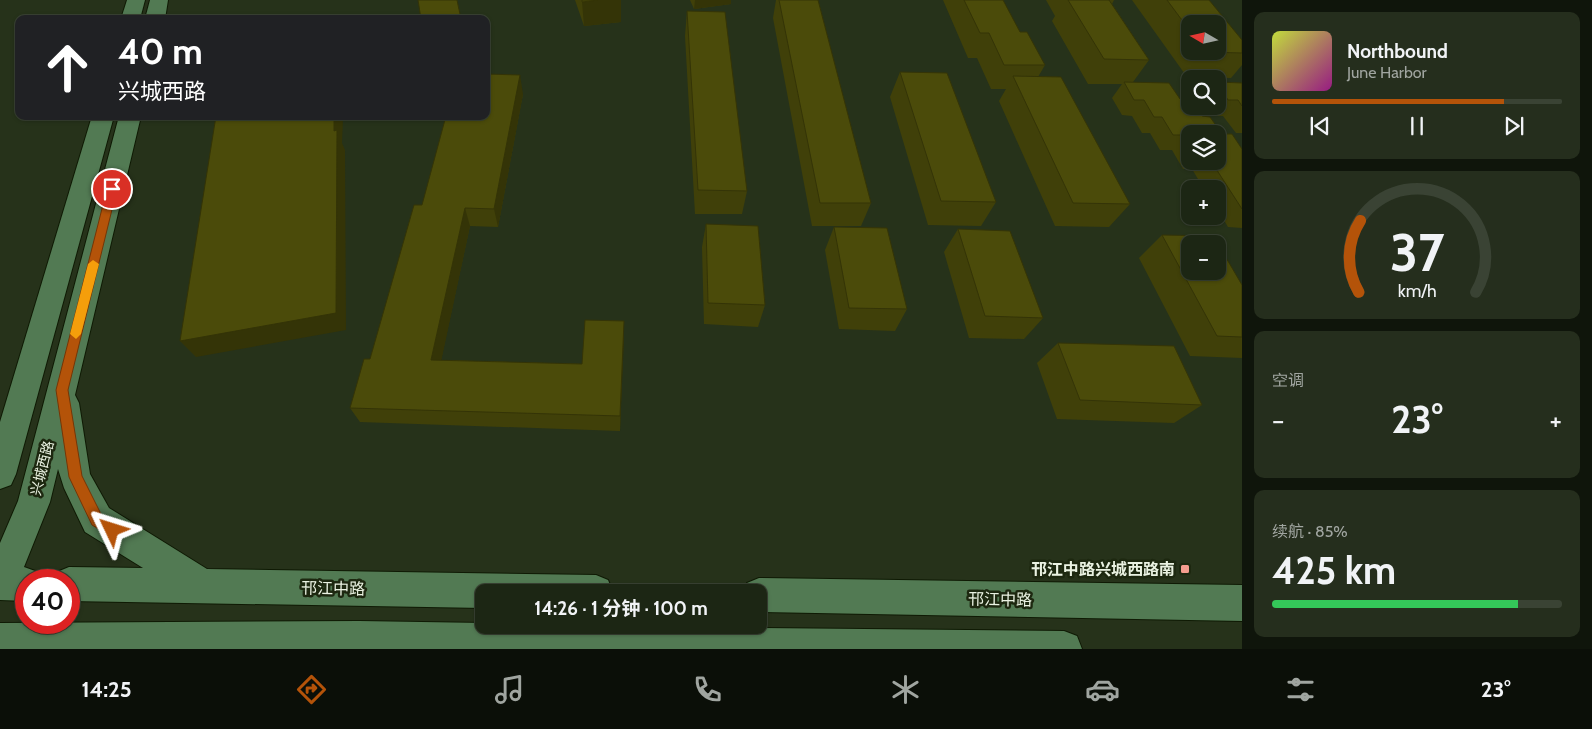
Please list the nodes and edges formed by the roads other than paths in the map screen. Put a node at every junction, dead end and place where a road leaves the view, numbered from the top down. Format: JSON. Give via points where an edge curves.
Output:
{"nodes":[{"id":1,"x":136,"y":0,"type":"edge"},
{"id":2,"x":159,"y":0,"type":"edge"},
{"id":3,"x":131,"y":15,"type":"edge"},
{"id":4,"x":156,"y":15,"type":"edge"},
{"id":5,"x":101,"y":120,"type":"edge"},
{"id":6,"x":129,"y":120,"type":"edge"},
{"id":7,"x":24,"y":390,"type":"junction"},
{"id":8,"x":62,"y":390,"type":"junction"},
{"id":9,"x":0,"y":408,"type":"edge"},
{"id":10,"x":0,"y":474,"type":"edge"},
{"id":11,"x":0,"y":583,"type":"edge"},
{"id":12,"x":15,"y":584,"type":"edge"},
{"id":13,"x":80,"y":584,"type":"edge"},
{"id":14,"x":203,"y":586,"type":"junction"},
{"id":15,"x":475,"y":590,"type":"edge"},
{"id":16,"x":767,"y":595,"type":"edge"},
{"id":17,"x":1242,"y":603,"type":"edge"},
{"id":18,"x":0,"y":641,"type":"edge"},
{"id":19,"x":345,"y":644,"type":"edge"},
{"id":20,"x":1064,"y":649,"type":"edge"}],
"edges":[{"from":1,"to":3,"type":"main road"},
{"from":2,"to":4,"type":"main road"},
{"from":5,"to":7,"type":"main road"},
{"from":6,"to":8,"type":"main road","name":"兴城西路"},
{"from":7,"to":9,"type":"main road"},
{"from":7,"to":10,"type":"main road"},
{"from":8,"to":11,"type":"main road","name":"兴城西路","via":[[34,502]]},
{"from":8,"to":14,"type":"main road","via":[[75,477],[97,520]]},
{"from":11,"to":12,"type":"main road"},
{"from":13,"to":14,"type":"main road","name":"邗江中路"},
{"from":14,"to":15,"type":"main road","name":"邗江中路"},
{"from":16,"to":17,"type":"main road","name":"邗江中路"},
{"from":18,"to":19,"type":"main road"},
{"from":19,"to":20,"type":"main road"}]}
